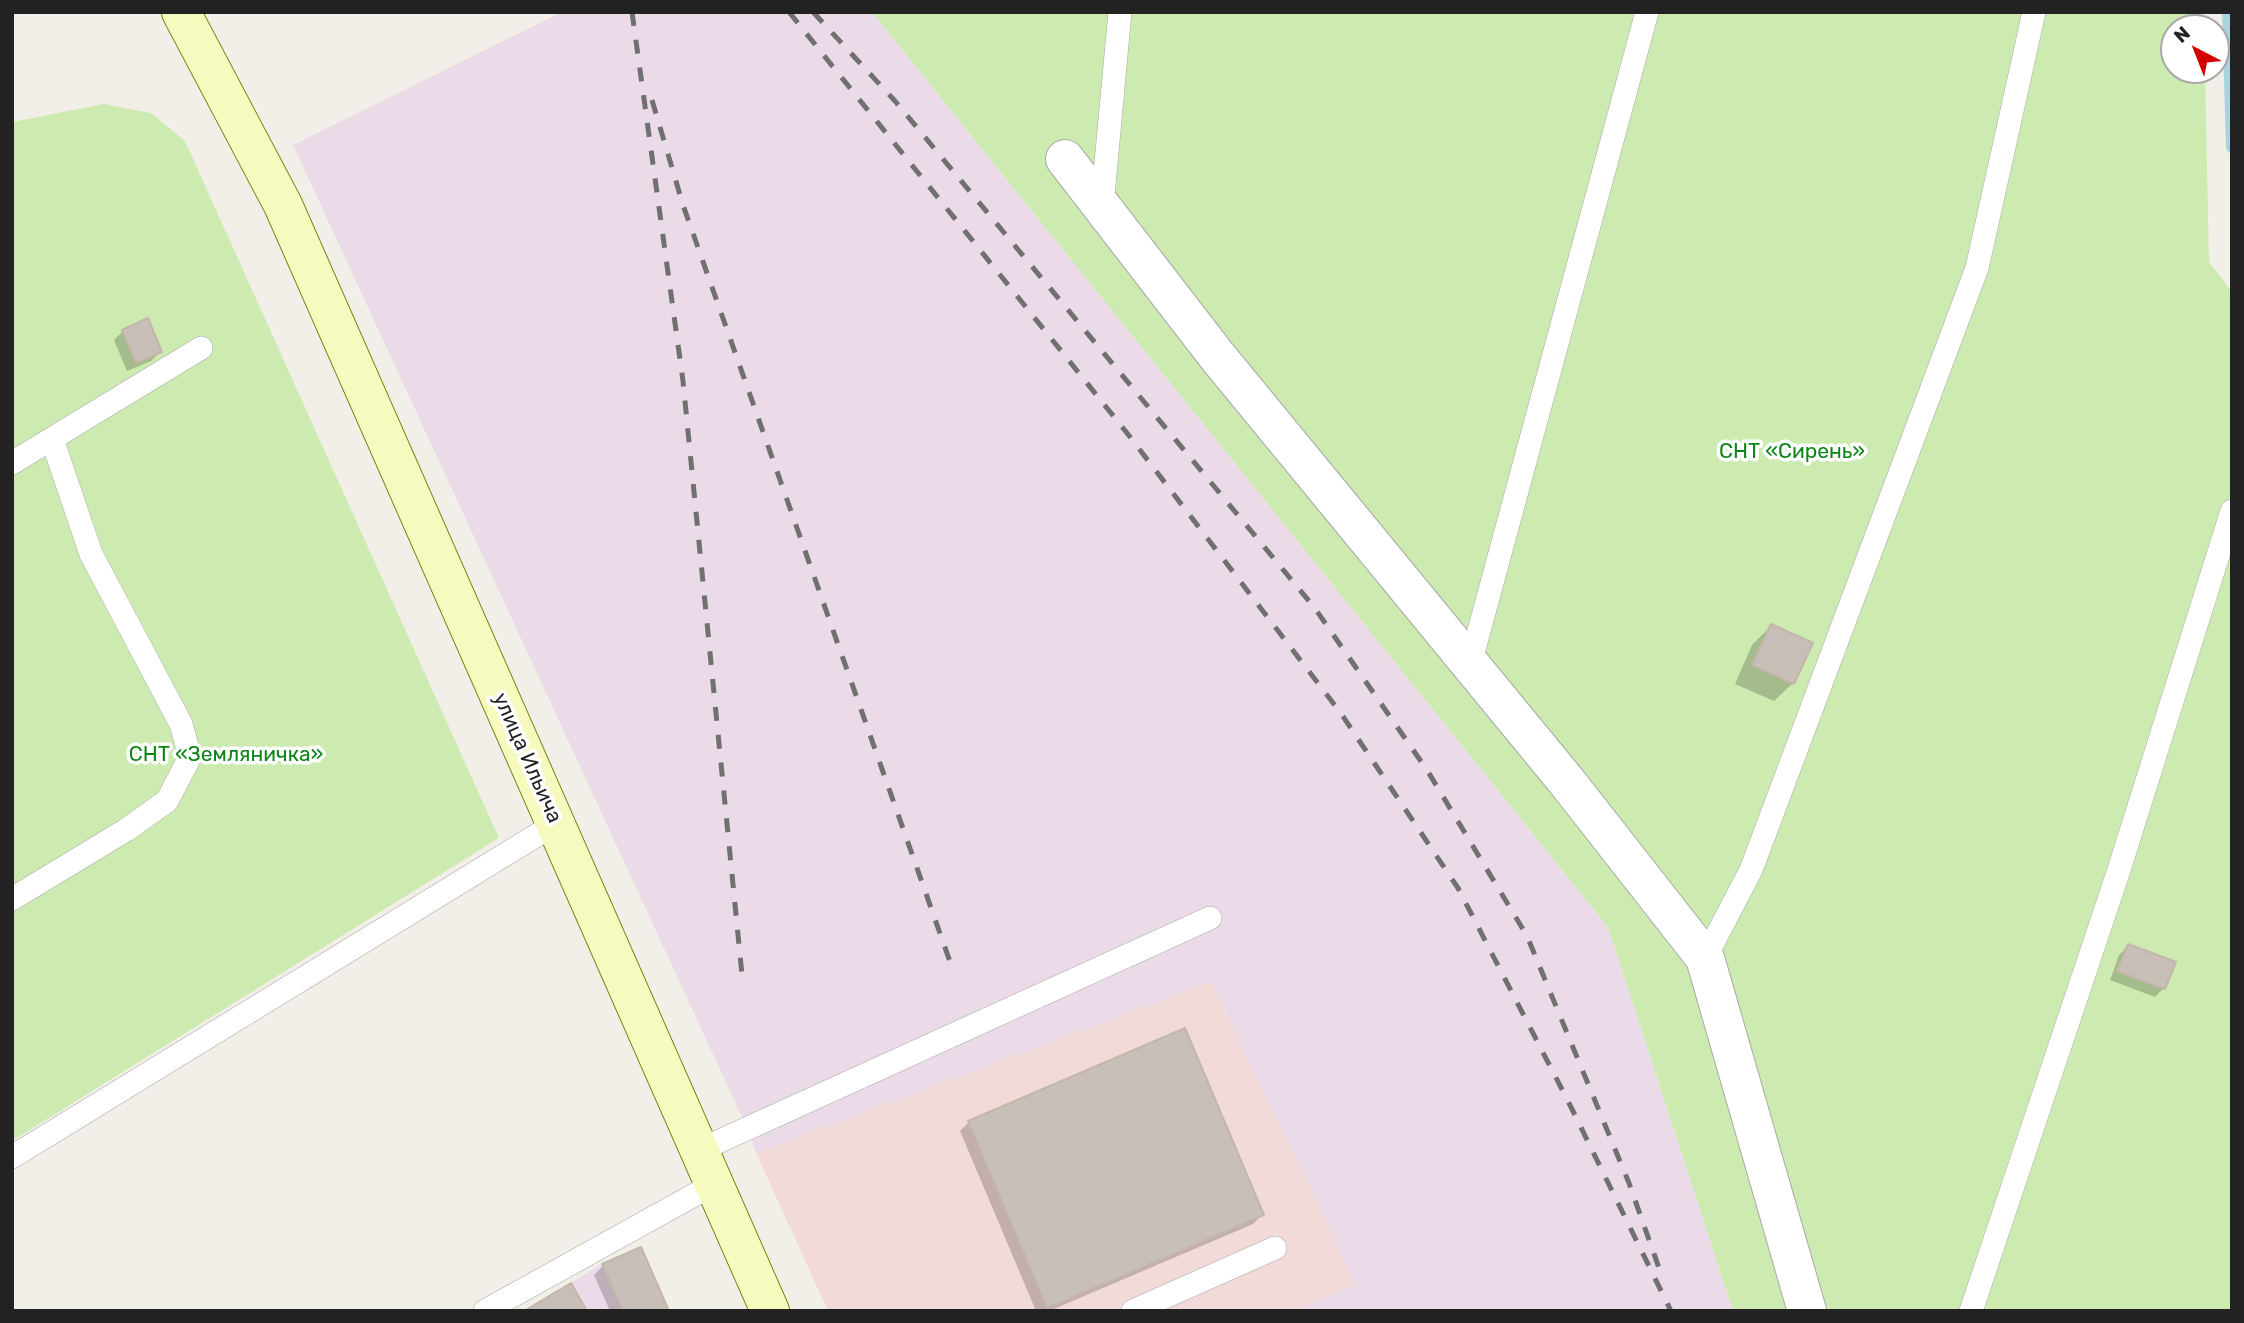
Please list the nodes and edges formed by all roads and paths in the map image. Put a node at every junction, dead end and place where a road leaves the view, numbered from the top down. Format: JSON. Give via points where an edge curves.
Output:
{"nodes":[{"id":1,"x":1120,"y":12,"type":"edge"},
{"id":2,"x":1647,"y":12,"type":"edge"},
{"id":3,"x":2034,"y":12,"type":"edge"},
{"id":4,"x":193,"y":20,"type":"edge"},
{"id":5,"x":1065,"y":159,"type":"dead end"},
{"id":6,"x":1102,"y":206,"type":"junction"},
{"id":7,"x":201,"y":348,"type":"dead end"},
{"id":8,"x":52,"y":439,"type":"junction"},
{"id":9,"x":12,"y":463,"type":"edge"},
{"id":10,"x":2232,"y":511,"type":"edge"},
{"id":11,"x":1470,"y":664,"type":"junction"},
{"id":12,"x":555,"y":824,"type":"junction"},
{"id":13,"x":12,"y":899,"type":"edge"},
{"id":14,"x":1210,"y":918,"type":"dead end"},
{"id":15,"x":1704,"y":958,"type":"junction"},
{"id":16,"x":12,"y":1157,"type":"edge"},
{"id":17,"x":707,"y":1167,"type":"junction"},
{"id":18,"x":1275,"y":1248,"type":"dead end"},
{"id":19,"x":485,"y":1311,"type":"edge"},
{"id":20,"x":770,"y":1311,"type":"edge"},
{"id":21,"x":1133,"y":1311,"type":"edge"},
{"id":22,"x":1807,"y":1311,"type":"edge"},
{"id":23,"x":1971,"y":1311,"type":"edge"}],
"edges":[{"from":1,"to":6,"type":"lane"},
{"from":2,"to":11,"type":"lane"},
{"from":3,"to":15,"type":"lane","via":[[1977,268],[1751,870]]},
{"from":4,"to":12,"type":"main road","name":"улица Ильича","via":[[283,205]]},
{"from":5,"to":6,"type":"street"},
{"from":6,"to":11,"type":"street","via":[[1217,356]]},
{"from":7,"to":8,"type":"lane"},
{"from":8,"to":9,"type":"lane"},
{"from":8,"to":13,"type":"lane","via":[[91,554],[181,724],[190,757],[167,801]]},
{"from":10,"to":23,"type":"lane","via":[[2118,873]]},
{"from":11,"to":15,"type":"street"},
{"from":12,"to":16,"type":"lane"},
{"from":12,"to":17,"type":"main road","name":"улица Ильича"},
{"from":14,"to":17,"type":"lane"},
{"from":15,"to":22,"type":"street"},
{"from":17,"to":19,"type":"lane"},
{"from":17,"to":20,"type":"main road","name":"улица Ильича"},
{"from":18,"to":21,"type":"lane"}]}
